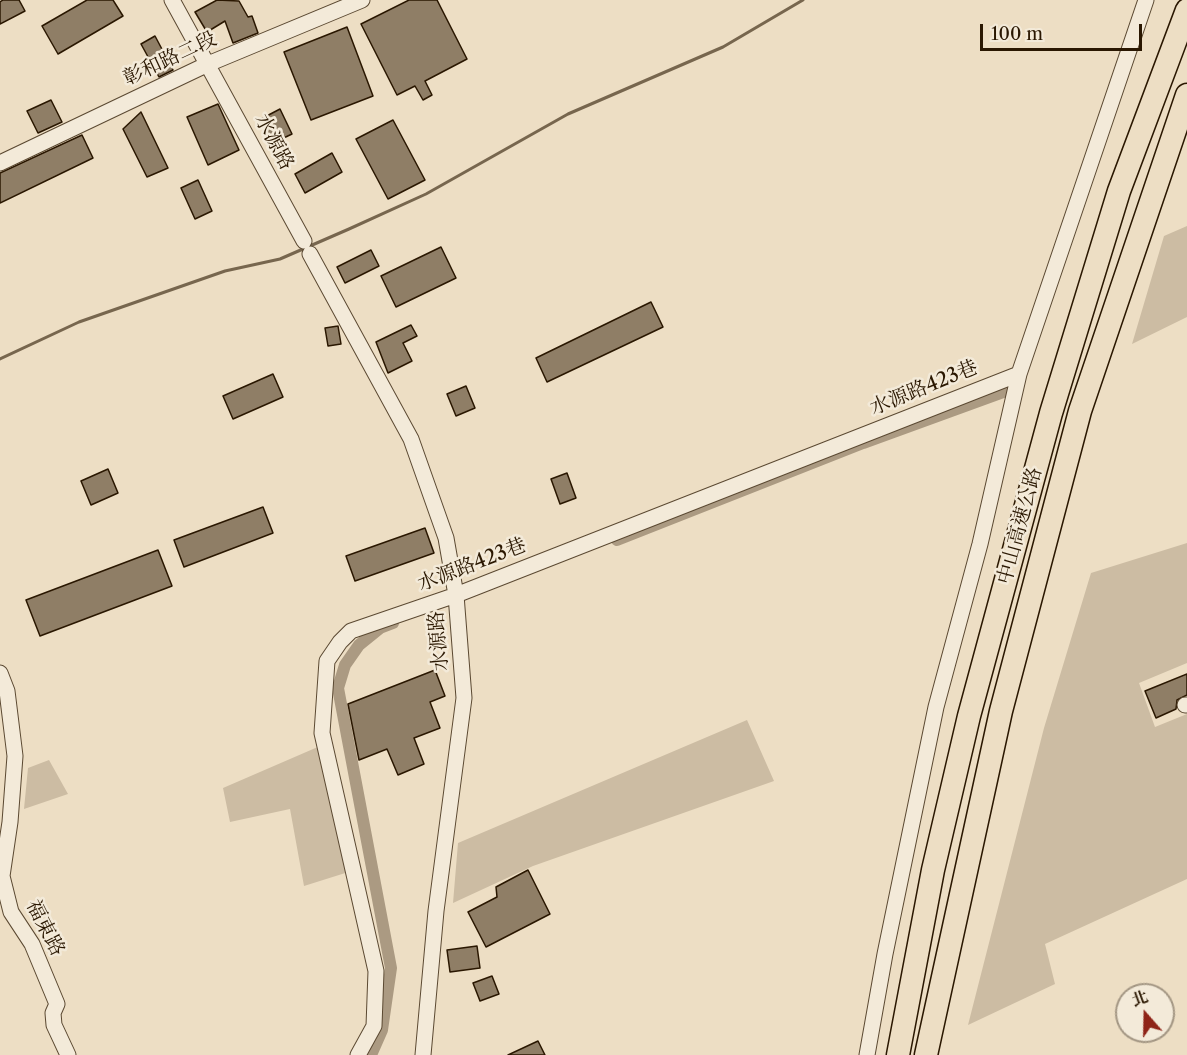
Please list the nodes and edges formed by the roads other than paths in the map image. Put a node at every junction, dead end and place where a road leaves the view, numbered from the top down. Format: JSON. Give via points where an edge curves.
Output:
{"nodes":[{"id":1,"x":172,"y":0,"type":"edge"},
{"id":2,"x":362,"y":0,"type":"edge"},
{"id":3,"x":1146,"y":0,"type":"edge"},
{"id":4,"x":1187,"y":10,"type":"edge"},
{"id":5,"x":208,"y":64,"type":"junction"},
{"id":6,"x":1187,"y":95,"type":"edge"},
{"id":7,"x":0,"y":163,"type":"edge"},
{"id":8,"x":1019,"y":374,"type":"junction"},
{"id":9,"x":456,"y":595,"type":"junction"},
{"id":10,"x":0,"y":673,"type":"edge"},
{"id":11,"x":68,"y":1055,"type":"edge"},
{"id":12,"x":358,"y":1055,"type":"edge"},
{"id":13,"x":423,"y":1055,"type":"edge"},
{"id":14,"x":867,"y":1055,"type":"edge"},
{"id":15,"x":898,"y":1055,"type":"edge"},
{"id":16,"x":926,"y":1055,"type":"edge"}],
"edges":[{"from":1,"to":5,"type":"street","name":"水源路"},
{"from":2,"to":5,"type":"street","name":"彰和路二段"},
{"from":3,"to":8,"type":"street"},
{"from":4,"to":15,"type":"highway","name":"中山高速公路","via":[[1119,191],[1051,413],[964,738],[933,870]]},
{"from":5,"to":7,"type":"street","name":"彰和路二段"},
{"from":5,"to":9,"type":"street","name":"水源路","via":[[411,439],[446,538]]},
{"from":6,"to":16,"type":"highway","name":"中山高速公路","via":[[1077,423],[1001,711]]},
{"from":8,"to":9,"type":"street","name":"水源路423巷"},
{"from":8,"to":14,"type":"street","via":[[980,544],[936,707]]},
{"from":9,"to":12,"type":"street","name":"水源路423巷","via":[[351,631],[327,662],[321,733],[376,971],[374,1026]]},
{"from":9,"to":13,"type":"street","name":"水源路","via":[[464,698],[436,911]]},
{"from":10,"to":11,"type":"street","name":"福東路","via":[[7,691],[15,756],[2,876],[11,912],[32,944],[57,1004],[54,1025]]}]}
